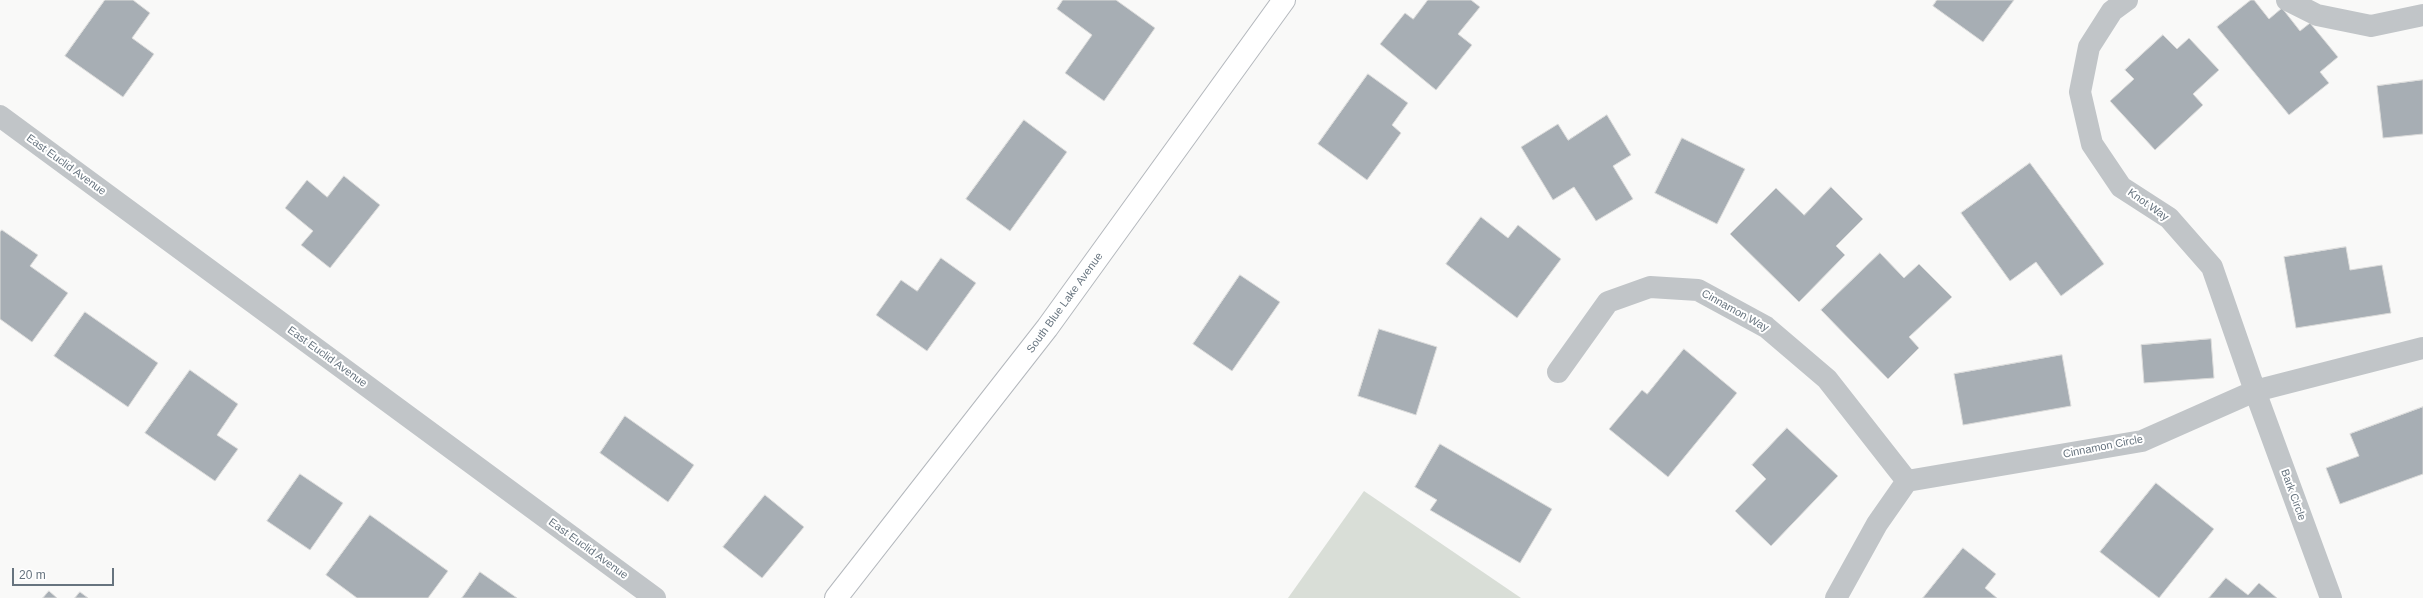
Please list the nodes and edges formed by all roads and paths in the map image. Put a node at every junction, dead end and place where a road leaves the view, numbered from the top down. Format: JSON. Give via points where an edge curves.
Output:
{"nodes":[{"id":1,"x":1284,"y":0,"type":"edge"},
{"id":2,"x":2127,"y":0,"type":"edge"},
{"id":3,"x":2287,"y":0,"type":"edge"},
{"id":4,"x":2423,"y":15,"type":"edge"},
{"id":5,"x":0,"y":116,"type":"edge"},
{"id":6,"x":2423,"y":348,"type":"edge"},
{"id":7,"x":1558,"y":372,"type":"dead end"},
{"id":8,"x":2255,"y":391,"type":"junction"},
{"id":9,"x":1907,"y":481,"type":"junction"},
{"id":10,"x":655,"y":598,"type":"edge"},
{"id":11,"x":836,"y":598,"type":"edge"},
{"id":12,"x":1836,"y":598,"type":"edge"},
{"id":13,"x":2331,"y":598,"type":"edge"}],
"edges":[{"from":1,"to":11,"type":"main road","name":"South Blue Lake Avenue","via":[[1047,328]]},
{"from":2,"to":8,"type":"street","name":"Knot Way","via":[[2112,11],[2089,47],[2080,92],[2092,144],[2122,187],[2169,218],[2212,267]]},
{"from":3,"to":4,"type":"street","via":[[2317,16],[2371,26]]},
{"from":5,"to":10,"type":"street","name":"East Euclid Avenue"},
{"from":6,"to":8,"type":"street","name":"Cinnamon Circle"},
{"from":7,"to":9,"type":"street","name":"Cinnamon Way","via":[[1608,302],[1650,287],[1698,290],[1766,326],[1827,379]]},
{"from":8,"to":9,"type":"street","name":"Cinnamon Circle","via":[[2142,441]]},
{"from":8,"to":13,"type":"street","name":"Bark Circle"},
{"from":9,"to":12,"type":"street","via":[[1877,524]]}]}
